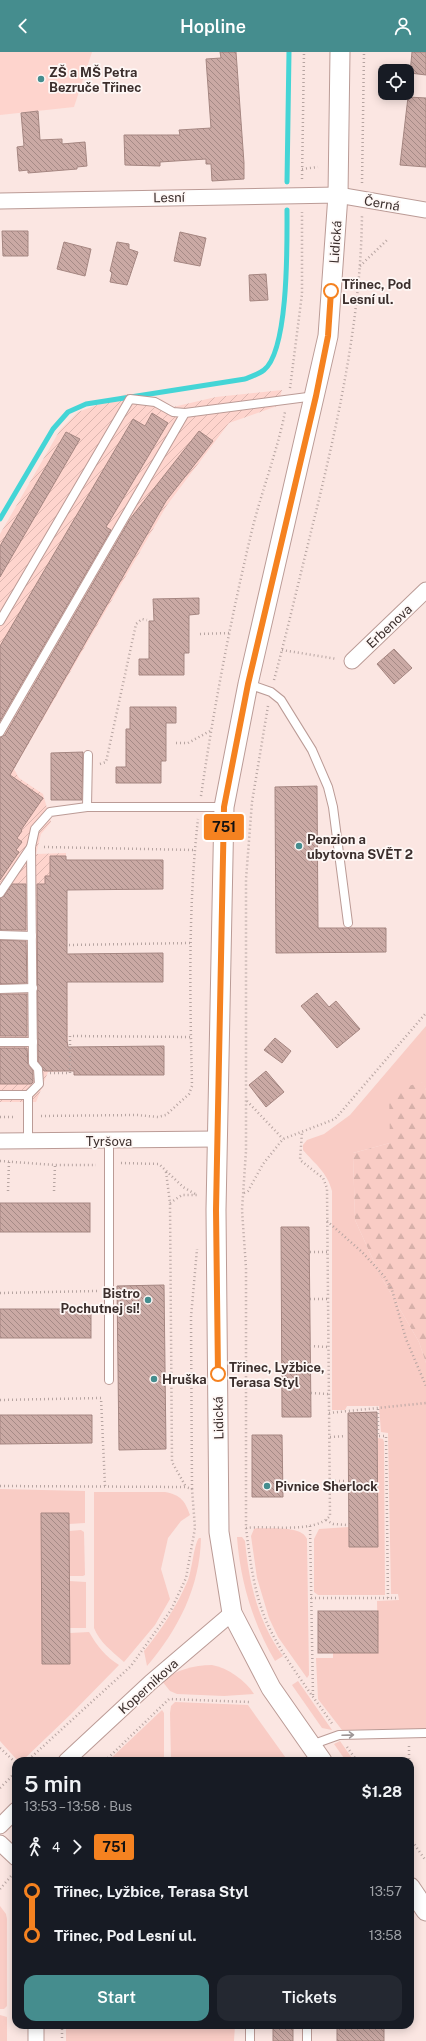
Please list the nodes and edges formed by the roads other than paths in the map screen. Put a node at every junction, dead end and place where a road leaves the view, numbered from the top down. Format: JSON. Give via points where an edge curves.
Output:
{"nodes":[{"id":1,"x":340,"y":52,"type":"edge"},
{"id":2,"x":338,"y":195,"type":"junction"},
{"id":3,"x":0,"y":201,"type":"edge"},
{"id":4,"x":426,"y":210,"type":"edge"},
{"id":5,"x":316,"y":396,"type":"junction"},
{"id":6,"x":185,"y":413,"type":"junction"},
{"id":7,"x":426,"y":590,"type":"edge"},
{"id":8,"x":0,"y":621,"type":"edge"},
{"id":9,"x":352,"y":661,"type":"road end"},
{"id":10,"x":248,"y":684,"type":"junction"},
{"id":11,"x":0,"y":732,"type":"edge"},
{"id":12,"x":88,"y":755,"type":"dead end"},
{"id":13,"x":87,"y":807,"type":"junction"},
{"id":14,"x":224,"y":807,"type":"junction"},
{"id":15,"x":31,"y":847,"type":"junction"},
{"id":16,"x":0,"y":893,"type":"edge"},
{"id":17,"x":348,"y":923,"type":"dead end"},
{"id":18,"x":0,"y":935,"type":"edge"},
{"id":19,"x":32,"y":936,"type":"junction"},
{"id":20,"x":0,"y":988,"type":"edge"},
{"id":21,"x":33,"y":988,"type":"junction"},
{"id":22,"x":0,"y":1042,"type":"edge"},
{"id":23,"x":33,"y":1042,"type":"junction"},
{"id":24,"x":0,"y":1095,"type":"edge"},
{"id":25,"x":28,"y":1095,"type":"junction"},
{"id":26,"x":217,"y":1140,"type":"junction"},
{"id":27,"x":0,"y":1141,"type":"edge"},
{"id":28,"x":28,"y":1141,"type":"junction"},
{"id":29,"x":109,"y":1141,"type":"junction"},
{"id":30,"x":109,"y":1380,"type":"dead end"},
{"id":31,"x":232,"y":1613,"type":"junction"},
{"id":32,"x":426,"y":1733,"type":"edge"},
{"id":33,"x":311,"y":1745,"type":"junction"},
{"id":34,"x":70,"y":1757,"type":"edge"},
{"id":35,"x":319,"y":1757,"type":"edge"},
{"id":36,"x":12,"y":1814,"type":"edge"},
{"id":37,"x":0,"y":1826,"type":"edge"},
{"id":38,"x":0,"y":1843,"type":"edge"},
{"id":39,"x":12,"y":1854,"type":"edge"},
{"id":40,"x":414,"y":1893,"type":"edge"},
{"id":41,"x":426,"y":1911,"type":"edge"},
{"id":42,"x":36,"y":2029,"type":"edge"},
{"id":43,"x":250,"y":2029,"type":"edge"},
{"id":44,"x":307,"y":2029,"type":"edge"},
{"id":45,"x":36,"y":2041,"type":"edge"},
{"id":46,"x":250,"y":2041,"type":"edge"},
{"id":47,"x":307,"y":2041,"type":"edge"}],
"edges":[{"from":1,"to":2,"type":"street","name":"Lidická"},
{"from":2,"to":3,"type":"street","name":"Lesní"},
{"from":2,"to":4,"type":"street","name":"Černá"},
{"from":2,"to":5,"type":"street","name":"Lidická","via":[[328,336]]},
{"from":5,"to":6,"type":"lane"},
{"from":5,"to":10,"type":"street","name":"Lidická"},
{"from":6,"to":8,"type":"lane","via":[[172,412],[155,402],[130,399]]},
{"from":6,"to":11,"type":"lane"},
{"from":7,"to":9,"type":"street","name":"Erbenova"},
{"from":10,"to":14,"type":"street","name":"Lidická"},
{"from":10,"to":17,"type":"lane","via":[[271,692],[281,700],[312,750],[328,787],[333,807]]},
{"from":12,"to":13,"type":"lane"},
{"from":13,"to":14,"type":"lane"},
{"from":13,"to":15,"type":"lane","via":[[50,812],[35,829]]},
{"from":14,"to":26,"type":"street","name":"Lidická"},
{"from":15,"to":16,"type":"lane"},
{"from":15,"to":19,"type":"lane"},
{"from":18,"to":19,"type":"lane"},
{"from":19,"to":21,"type":"lane"},
{"from":20,"to":21,"type":"lane"},
{"from":21,"to":23,"type":"lane"},
{"from":22,"to":23,"type":"lane"},
{"from":23,"to":25,"type":"lane","via":[[38,1084]]},
{"from":24,"to":25,"type":"lane"},
{"from":25,"to":28,"type":"lane"},
{"from":26,"to":29,"type":"street","name":"Tyršova"},
{"from":26,"to":31,"type":"street","name":"Lidická","via":[[219,1532]]},
{"from":27,"to":28,"type":"street","name":"Tyršova"},
{"from":28,"to":29,"type":"street","name":"Tyršova"},
{"from":29,"to":30,"type":"lane"},
{"from":31,"to":33,"type":"street","name":"Lidická","via":[[271,1688]]},
{"from":31,"to":34,"type":"street","name":"Kopernikova","via":[[151,1682]]},
{"from":33,"to":32,"type":"lane","one_way":true,"via":[[339,1735]]},
{"from":33,"to":35,"type":"street","name":"Lidická"},
{"from":36,"to":37,"type":"street"},
{"from":38,"to":39,"type":"street"},
{"from":40,"to":41,"type":"street"},
{"from":42,"to":45,"type":"street"},
{"from":43,"to":46,"type":"lane"},
{"from":44,"to":47,"type":"lane"}]}
